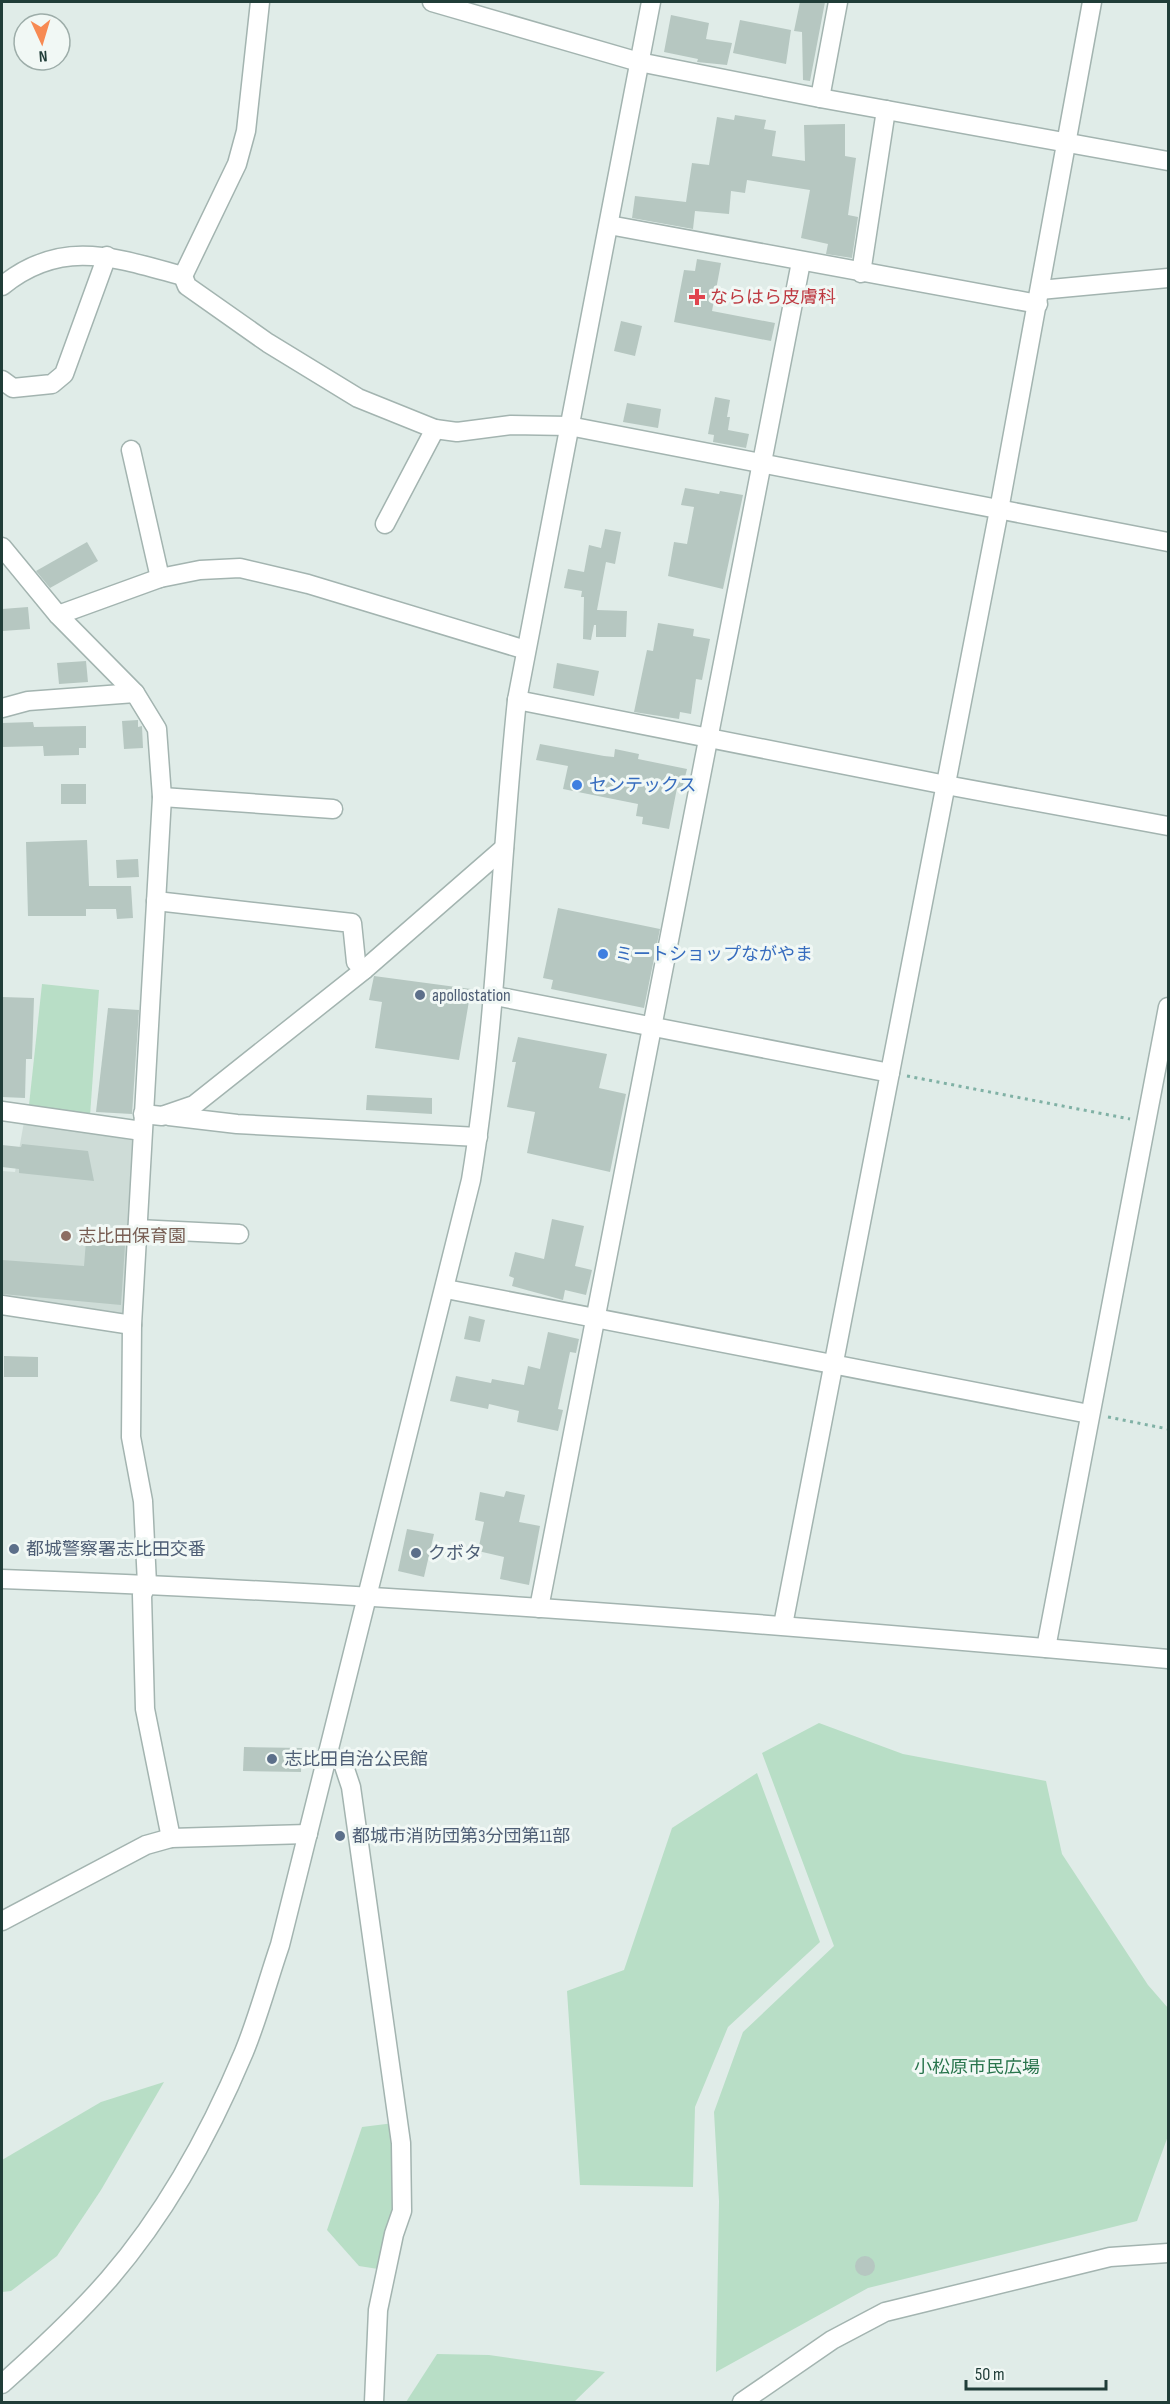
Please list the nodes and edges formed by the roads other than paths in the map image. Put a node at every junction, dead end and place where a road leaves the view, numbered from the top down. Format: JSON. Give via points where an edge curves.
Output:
{"nodes":[{"id":1,"x":260,"y":2,"type":"edge"},
{"id":2,"x":432,"y":2,"type":"edge"},
{"id":3,"x":651,"y":2,"type":"edge"},
{"id":4,"x":838,"y":2,"type":"edge"},
{"id":5,"x":1092,"y":2,"type":"edge"},
{"id":6,"x":639,"y":62,"type":"junction"},
{"id":7,"x":820,"y":98,"type":"junction"},
{"id":8,"x":886,"y":110,"type":"junction"},
{"id":9,"x":1066,"y":142,"type":"junction"},
{"id":10,"x":1168,"y":161,"type":"edge"},
{"id":11,"x":609,"y":225,"type":"junction"},
{"id":12,"x":107,"y":256,"type":"junction"},
{"id":13,"x":801,"y":262,"type":"junction"},
{"id":14,"x":861,"y":273,"type":"junction"},
{"id":15,"x":183,"y":276,"type":"junction"},
{"id":16,"x":1168,"y":278,"type":"edge"},
{"id":17,"x":2,"y":286,"type":"edge"},
{"id":18,"x":1039,"y":297,"type":"junction"},
{"id":19,"x":2,"y":380,"type":"edge"},
{"id":20,"x":569,"y":426,"type":"junction"},
{"id":21,"x":435,"y":429,"type":"junction"},
{"id":22,"x":131,"y":450,"type":"dead end"},
{"id":23,"x":762,"y":462,"type":"junction"},
{"id":24,"x":999,"y":510,"type":"junction"},
{"id":25,"x":385,"y":524,"type":"dead end"},
{"id":26,"x":1168,"y":542,"type":"edge"},
{"id":27,"x":2,"y":547,"type":"edge"},
{"id":28,"x":159,"y":578,"type":"junction"},
{"id":29,"x":58,"y":615,"type":"junction"},
{"id":30,"x":526,"y":650,"type":"junction"},
{"id":31,"x":135,"y":693,"type":"junction"},
{"id":32,"x":517,"y":700,"type":"junction"},
{"id":33,"x":2,"y":708,"type":"edge"},
{"id":34,"x":708,"y":738,"type":"junction"},
{"id":35,"x":946,"y":785,"type":"junction"},
{"id":36,"x":162,"y":796,"type":"junction"},
{"id":37,"x":333,"y":809,"type":"dead end"},
{"id":38,"x":1168,"y":826,"type":"edge"},
{"id":39,"x":504,"y":848,"type":"junction"},
{"id":40,"x":156,"y":901,"type":"junction"},
{"id":41,"x":364,"y":970,"type":"junction"},
{"id":42,"x":495,"y":996,"type":"junction"},
{"id":43,"x":1168,"y":1007,"type":"edge"},
{"id":44,"x":654,"y":1027,"type":"junction"},
{"id":45,"x":890,"y":1073,"type":"junction"},
{"id":46,"x":2,"y":1112,"type":"edge"},
{"id":47,"x":162,"y":1116,"type":"junction"},
{"id":48,"x":143,"y":1122,"type":"junction"},
{"id":49,"x":478,"y":1137,"type":"junction"},
{"id":50,"x":137,"y":1228,"type":"junction"},
{"id":51,"x":239,"y":1234,"type":"dead end"},
{"id":52,"x":446,"y":1289,"type":"junction"},
{"id":53,"x":2,"y":1305,"type":"edge"},
{"id":54,"x":596,"y":1318,"type":"junction"},
{"id":55,"x":132,"y":1325,"type":"junction"},
{"id":56,"x":833,"y":1363,"type":"junction"},
{"id":57,"x":1089,"y":1414,"type":"junction"},
{"id":58,"x":2,"y":1579,"type":"edge"},
{"id":59,"x":147,"y":1584,"type":"junction"},
{"id":60,"x":367,"y":1596,"type":"junction"},
{"id":61,"x":539,"y":1608,"type":"junction"},
{"id":62,"x":783,"y":1625,"type":"junction"},
{"id":63,"x":1046,"y":1648,"type":"junction"},
{"id":64,"x":1168,"y":1659,"type":"edge"},
{"id":65,"x":329,"y":1755,"type":"junction"},
{"id":66,"x":308,"y":1834,"type":"junction"},
{"id":67,"x":171,"y":1838,"type":"junction"},
{"id":68,"x":2,"y":1921,"type":"edge"},
{"id":69,"x":1168,"y":2253,"type":"edge"},
{"id":70,"x":2,"y":2384,"type":"edge"},
{"id":71,"x":374,"y":2403,"type":"edge"},
{"id":72,"x":742,"y":2403,"type":"edge"}],
"edges":[{"from":1,"to":15,"type":"street","via":[[246,131],[237,164]]},
{"from":2,"to":6,"type":"street"},
{"from":3,"to":6,"type":"street"},
{"from":4,"to":7,"type":"street"},
{"from":5,"to":9,"type":"street"},
{"from":6,"to":7,"type":"street"},
{"from":6,"to":11,"type":"street"},
{"from":7,"to":8,"type":"street"},
{"from":8,"to":9,"type":"street"},
{"from":8,"to":14,"type":"street"},
{"from":9,"to":10,"type":"street"},
{"from":9,"to":18,"type":"street"},
{"from":11,"to":13,"type":"street"},
{"from":11,"to":20,"type":"street"},
{"from":12,"to":15,"type":"street"},
{"from":12,"to":17,"type":"street","via":[[54,257],[20,271]]},
{"from":12,"to":19,"type":"street","via":[[64,374],[52,384],[13,388]]},
{"from":13,"to":14,"type":"street"},
{"from":13,"to":23,"type":"street"},
{"from":14,"to":18,"type":"street"},
{"from":15,"to":21,"type":"street","via":[[187,286],[268,343],[358,398]]},
{"from":16,"to":18,"type":"street"},
{"from":18,"to":24,"type":"street"},
{"from":20,"to":21,"type":"street","via":[[511,425],[457,432]]},
{"from":20,"to":23,"type":"street"},
{"from":20,"to":30,"type":"street"},
{"from":21,"to":25,"type":"street"},
{"from":22,"to":28,"type":"street"},
{"from":23,"to":24,"type":"street"},
{"from":23,"to":34,"type":"street"},
{"from":24,"to":26,"type":"street"},
{"from":24,"to":35,"type":"street"},
{"from":27,"to":29,"type":"street"},
{"from":28,"to":29,"type":"street"},
{"from":28,"to":30,"type":"street","via":[[240,568],[308,584]]},
{"from":29,"to":31,"type":"street"},
{"from":30,"to":32,"type":"street"},
{"from":31,"to":33,"type":"street","via":[[28,701]]},
{"from":31,"to":36,"type":"street","via":[[157,729]]},
{"from":32,"to":34,"type":"street"},
{"from":32,"to":39,"type":"street"},
{"from":34,"to":35,"type":"street"},
{"from":34,"to":44,"type":"street"},
{"from":35,"to":38,"type":"street"},
{"from":35,"to":45,"type":"street"},
{"from":36,"to":37,"type":"street"},
{"from":36,"to":40,"type":"street"},
{"from":39,"to":41,"type":"street"},
{"from":39,"to":42,"type":"street"},
{"from":40,"to":41,"type":"street","via":[[352,923],[356,962]]},
{"from":40,"to":48,"type":"street"},
{"from":41,"to":47,"type":"street","via":[[194,1105]]},
{"from":42,"to":44,"type":"street"},
{"from":42,"to":49,"type":"street"},
{"from":43,"to":57,"type":"street"},
{"from":44,"to":45,"type":"street"},
{"from":44,"to":54,"type":"street"},
{"from":45,"to":56,"type":"street"},
{"from":46,"to":48,"type":"street"},
{"from":47,"to":48,"type":"street"},
{"from":47,"to":49,"type":"street","via":[[237,1124]]},
{"from":48,"to":50,"type":"street"},
{"from":49,"to":52,"type":"street"},
{"from":50,"to":51,"type":"street"},
{"from":50,"to":55,"type":"street"},
{"from":52,"to":54,"type":"street"},
{"from":52,"to":60,"type":"street"},
{"from":53,"to":55,"type":"street"},
{"from":54,"to":56,"type":"street"},
{"from":54,"to":61,"type":"street"},
{"from":55,"to":59,"type":"street","via":[[131,1437],[143,1502]]},
{"from":56,"to":57,"type":"street"},
{"from":56,"to":62,"type":"street"},
{"from":57,"to":63,"type":"street"},
{"from":58,"to":59,"type":"street"},
{"from":59,"to":60,"type":"street"},
{"from":59,"to":67,"type":"street","via":[[141,1595],[145,1709]]},
{"from":60,"to":61,"type":"street"},
{"from":60,"to":65,"type":"street"},
{"from":61,"to":62,"type":"street"},
{"from":62,"to":63,"type":"street"},
{"from":63,"to":64,"type":"street"},
{"from":65,"to":66,"type":"street"},
{"from":65,"to":71,"type":"street","via":[[343,1763],[351,1787],[401,2143],[402,2211],[378,2310]]},
{"from":66,"to":67,"type":"street"},
{"from":66,"to":70,"type":"street","via":[[280,1945],[244,2051],[188,2166],[111,2277],[77,2315]]},
{"from":67,"to":68,"type":"street","via":[[146,1845]]},
{"from":69,"to":72,"type":"street","via":[[1110,2257],[885,2312],[832,2340]]}]}
